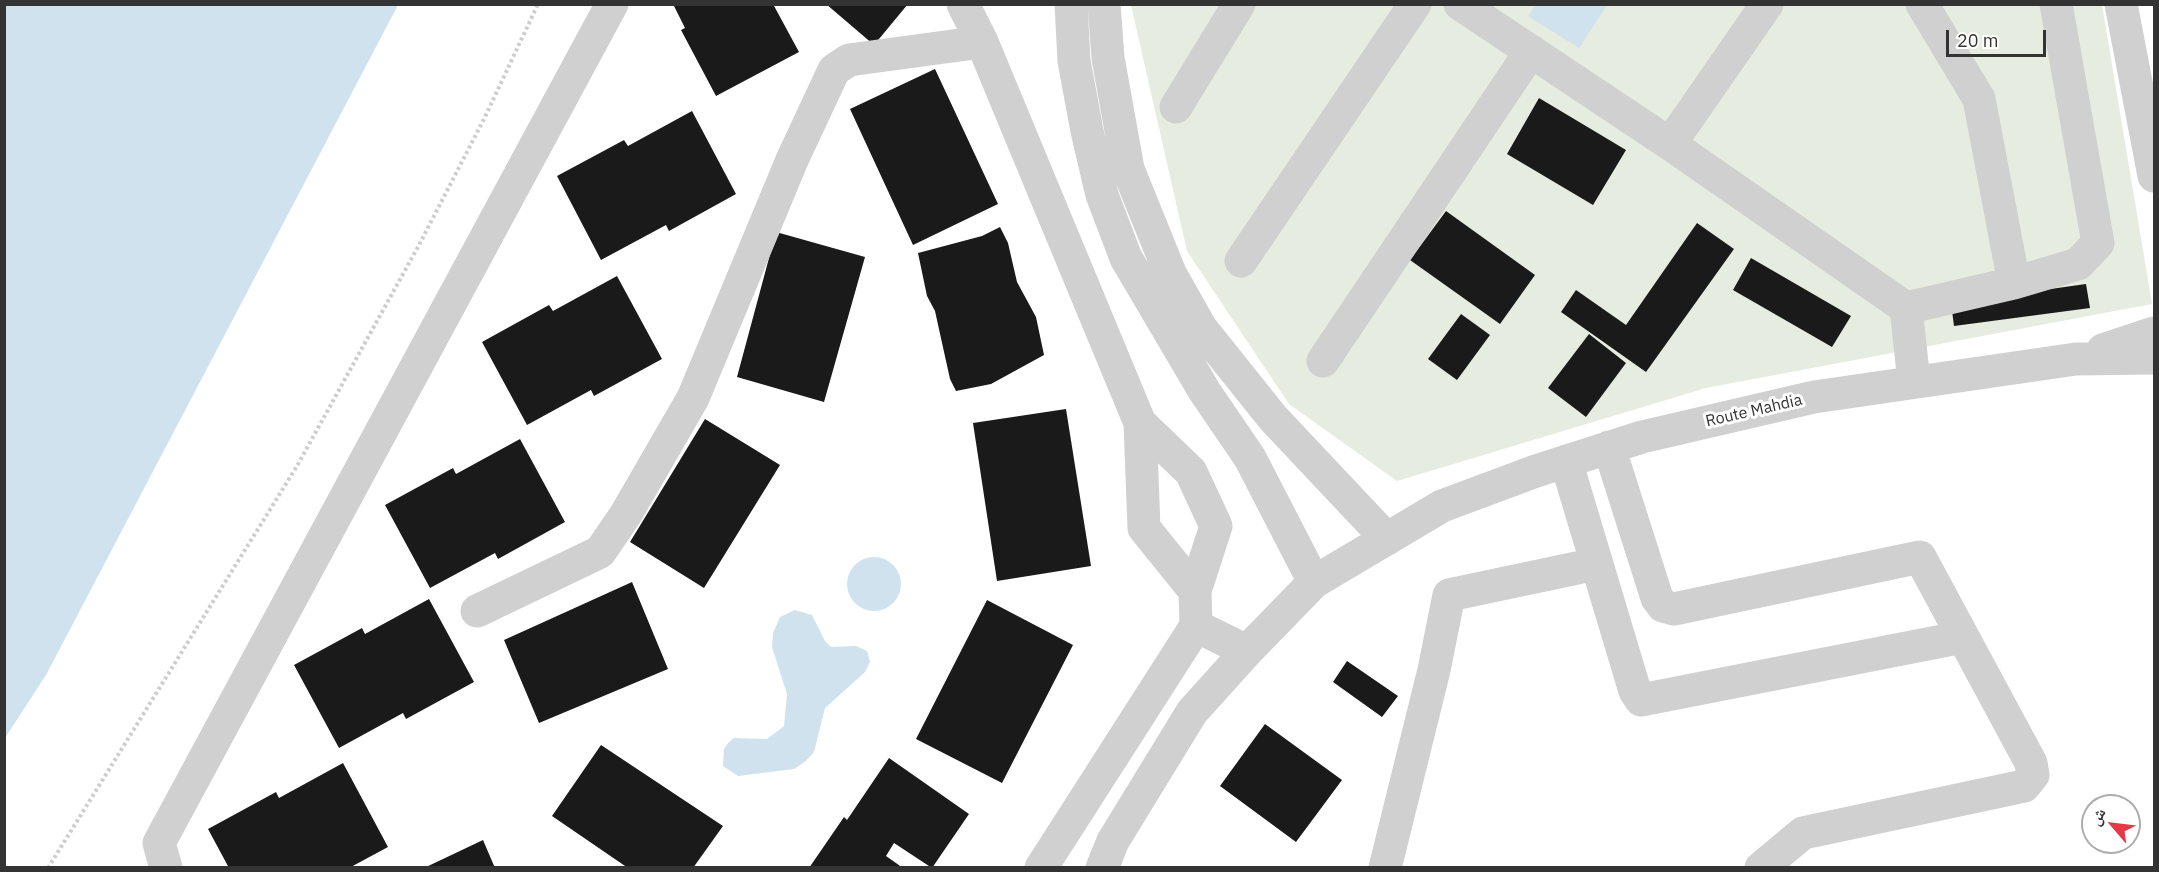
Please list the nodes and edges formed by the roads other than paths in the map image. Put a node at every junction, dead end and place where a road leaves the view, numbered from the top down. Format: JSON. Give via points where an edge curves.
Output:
{"nodes":[{"id":1,"x":612,"y":4,"type":"edge"},
{"id":2,"x":963,"y":4,"type":"edge"},
{"id":3,"x":1071,"y":4,"type":"edge"},
{"id":4,"x":1104,"y":4,"type":"edge"},
{"id":5,"x":1239,"y":4,"type":"edge"},
{"id":6,"x":1415,"y":4,"type":"edge"},
{"id":7,"x":1767,"y":4,"type":"edge"},
{"id":8,"x":1922,"y":4,"type":"edge"},
{"id":9,"x":2056,"y":4,"type":"edge"},
{"id":10,"x":2121,"y":4,"type":"edge"},
{"id":11,"x":1476,"y":9,"type":"edge"},
{"id":12,"x":982,"y":42,"type":"junction"},
{"id":13,"x":1531,"y":51,"type":"junction"},
{"id":14,"x":1176,"y":107,"type":"dead end"},
{"id":15,"x":1670,"y":144,"type":"junction"},
{"id":16,"x":2154,"y":176,"type":"edge"},
{"id":17,"x":1241,"y":261,"type":"dead end"},
{"id":18,"x":2014,"y":283,"type":"junction"},
{"id":19,"x":1906,"y":308,"type":"junction"},
{"id":20,"x":2154,"y":333,"type":"edge"},
{"id":21,"x":2154,"y":358,"type":"edge"},
{"id":22,"x":2076,"y":359,"type":"junction"},
{"id":23,"x":1323,"y":361,"type":"dead end"},
{"id":24,"x":1914,"y":382,"type":"junction"},
{"id":25,"x":1140,"y":423,"type":"junction"},
{"id":26,"x":1609,"y":447,"type":"junction"},
{"id":27,"x":1566,"y":461,"type":"junction"},
{"id":28,"x":1387,"y":539,"type":"junction"},
{"id":29,"x":1596,"y":564,"type":"junction"},
{"id":30,"x":1314,"y":582,"type":"junction"},
{"id":31,"x":1195,"y":591,"type":"junction"},
{"id":32,"x":477,"y":611,"type":"dead end"},
{"id":33,"x":1196,"y":626,"type":"junction"},
{"id":34,"x":1964,"y":637,"type":"junction"},
{"id":35,"x":1247,"y":651,"type":"junction"},
{"id":36,"x":166,"y":867,"type":"edge"},
{"id":37,"x":1041,"y":867,"type":"edge"},
{"id":38,"x":1102,"y":867,"type":"edge"},
{"id":39,"x":1385,"y":867,"type":"edge"},
{"id":40,"x":1761,"y":867,"type":"edge"}],
"edges":[{"from":1,"to":36,"type":"street","via":[[159,843]]},
{"from":2,"to":12,"type":"street"},
{"from":3,"to":30,"type":"street","via":[[1074,61],[1087,131],[1102,195],[1126,258],[1205,392],[1250,458]]},
{"from":4,"to":28,"type":"street","via":[[1108,58],[1128,169],[1170,273],[1201,328],[1273,418]]},
{"from":5,"to":14,"type":"street"},
{"from":6,"to":17,"type":"street"},
{"from":7,"to":15,"type":"street"},
{"from":8,"to":18,"type":"street","via":[[1979,99]]},
{"from":9,"to":18,"type":"street","via":[[2098,243],[2078,264]]},
{"from":10,"to":16,"type":"street"},
{"from":11,"to":13,"type":"street"},
{"from":12,"to":25,"type":"street"},
{"from":12,"to":32,"type":"street","via":[[849,60],[834,70],[792,160],[693,398],[619,524],[600,552]]},
{"from":13,"to":15,"type":"street"},
{"from":13,"to":23,"type":"street"},
{"from":15,"to":19,"type":"street"},
{"from":18,"to":19,"type":"street"},
{"from":19,"to":24,"type":"street"},
{"from":20,"to":22,"type":"street","name":"Route Mahdia"},
{"from":21,"to":22,"type":"street","name":"Route Mahdia"},
{"from":22,"to":24,"type":"street","name":"Route Mahdia"},
{"from":24,"to":26,"type":"street","name":"Route Mahdia","via":[[1814,397]]},
{"from":25,"to":31,"type":"street","via":[[1144,528]]},
{"from":25,"to":31,"type":"street","via":[[1191,472],[1216,526]]},
{"from":26,"to":27,"type":"street","name":"Route Mahdia"},
{"from":26,"to":34,"type":"street","via":[[1657,598],[1663,606],[1674,609],[1920,557]]},
{"from":27,"to":28,"type":"street","name":"Route Mahdia","via":[[1442,506]]},
{"from":27,"to":29,"type":"street"},
{"from":28,"to":30,"type":"street","name":"Route Mahdia"},
{"from":29,"to":34,"type":"street","via":[[1641,700]]},
{"from":29,"to":39,"type":"street","via":[[1449,595]]},
{"from":30,"to":35,"type":"street","name":"Route Mahdia"},
{"from":31,"to":33,"type":"street"},
{"from":33,"to":35,"type":"street"},
{"from":33,"to":37,"type":"street"},
{"from":34,"to":40,"type":"street","via":[[2031,763],[2033,775],[2024,786],[1803,833]]},
{"from":35,"to":38,"type":"street","name":"Route Mahdia","via":[[1192,712],[1113,841]]}]}
